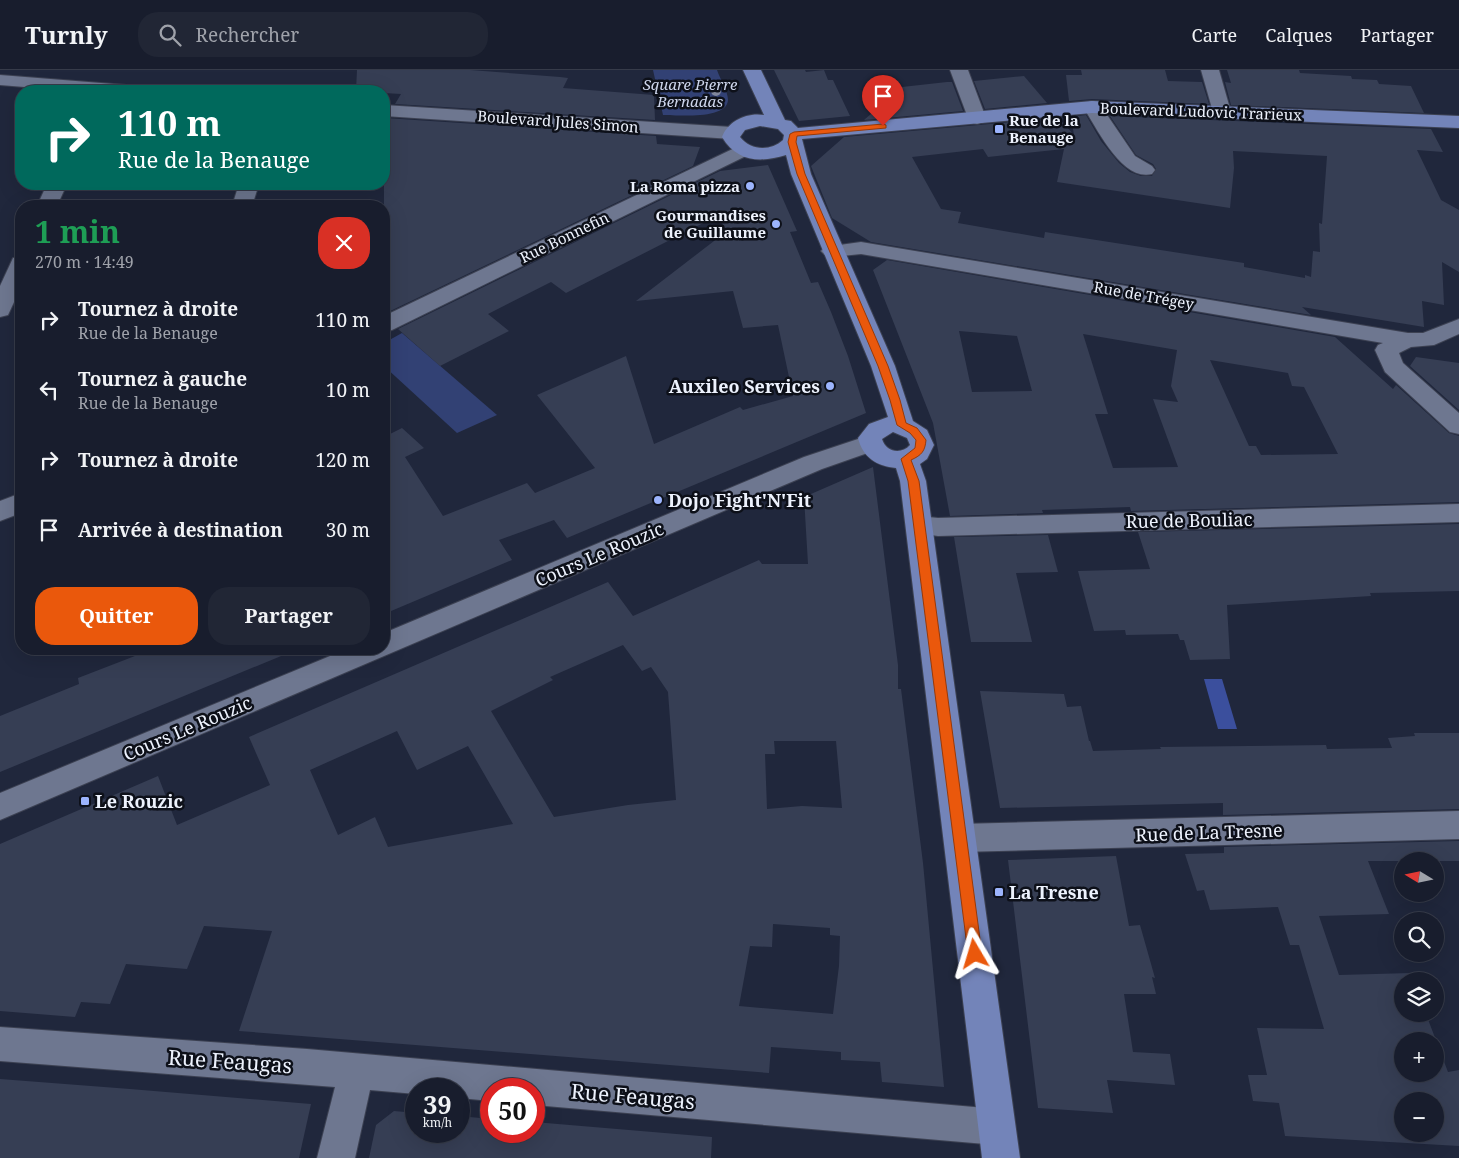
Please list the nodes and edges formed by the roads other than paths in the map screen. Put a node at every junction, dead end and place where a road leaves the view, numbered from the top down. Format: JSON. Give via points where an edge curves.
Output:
{"nodes":[{"id":1,"x":735,"y":70,"type":"edge"},
{"id":2,"x":752,"y":70,"type":"edge"},
{"id":3,"x":959,"y":70,"type":"edge"},
{"id":4,"x":1210,"y":70,"type":"edge"},
{"id":5,"x":0,"y":80,"type":"edge"},
{"id":6,"x":50,"y":85,"type":"edge"},
{"id":7,"x":1092,"y":107,"type":"junction"},
{"id":8,"x":390,"y":110,"type":"edge"},
{"id":9,"x":1222,"y":112,"type":"junction"},
{"id":10,"x":978,"y":118,"type":"junction"},
{"id":11,"x":776,"y":122,"type":"junction"},
{"id":12,"x":1459,"y":122,"type":"edge"},
{"id":13,"x":740,"y":135,"type":"junction"},
{"id":14,"x":793,"y":138,"type":"junction"},
{"id":15,"x":765,"y":153,"type":"junction"},
{"id":16,"x":1145,"y":170,"type":"dead end"},
{"id":17,"x":801,"y":174,"type":"junction"},
{"id":18,"x":832,"y":251,"type":"junction"},
{"id":19,"x":15,"y":276,"type":"edge"},
{"id":20,"x":0,"y":310,"type":"edge"},
{"id":21,"x":390,"y":322,"type":"edge"},
{"id":22,"x":1458,"y":329,"type":"edge"},
{"id":23,"x":1408,"y":340,"type":"junction"},
{"id":24,"x":902,"y":425,"type":"junction"},
{"id":25,"x":1459,"y":426,"type":"edge"},
{"id":26,"x":870,"y":444,"type":"junction"},
{"id":27,"x":906,"y":459,"type":"junction"},
{"id":28,"x":15,"y":505,"type":"edge"},
{"id":29,"x":0,"y":512,"type":"edge"},
{"id":30,"x":1459,"y":513,"type":"edge"},
{"id":31,"x":919,"y":526,"type":"junction"},
{"id":32,"x":390,"y":642,"type":"edge"},
{"id":33,"x":361,"y":655,"type":"edge"},
{"id":34,"x":0,"y":807,"type":"edge"},
{"id":35,"x":1459,"y":825,"type":"edge"},
{"id":36,"x":960,"y":838,"type":"junction"},
{"id":37,"x":0,"y":1044,"type":"edge"},
{"id":38,"x":356,"y":1072,"type":"junction"},
{"id":39,"x":999,"y":1143,"type":"edge"},
{"id":40,"x":336,"y":1158,"type":"edge"}],
"edges":[{"from":1,"to":13,"type":"main road","via":[[749,101]]},
{"from":2,"to":11,"type":"main road"},
{"from":3,"to":10,"type":"street"},
{"from":4,"to":9,"type":"street"},
{"from":5,"to":6,"type":"street"},
{"from":7,"to":9,"type":"main road","name":"Boulevard Ludovic Trarieux"},
{"from":7,"to":10,"type":"main road","name":"Boulevard Ludovic Trarieux"},
{"from":7,"to":16,"type":"street","via":[[1128,160]]},
{"from":8,"to":13,"type":"street","name":"Boulevard Jules Simon"},
{"from":9,"to":12,"type":"main road","name":"Boulevard Ludovic Trarieux"},
{"from":10,"to":14,"type":"main road","name":"Boulevard Ludovic Trarieux"},
{"from":11,"to":13,"type":"main road","via":[[760,120]]},
{"from":11,"to":14,"type":"main road","via":[[791,129]]},
{"from":13,"to":15,"type":"main road"},
{"from":13,"to":21,"type":"street","name":"Rue Bonnefin"},
{"from":14,"to":15,"type":"main road","name":"Boulevard Ludovic Trarieux","via":[[782,150]]},
{"from":14,"to":17,"type":"main road"},
{"from":15,"to":17,"type":"main road"},
{"from":17,"to":18,"type":"main road"},
{"from":18,"to":23,"type":"street","name":"Rue de Trégey","via":[[861,248]]},
{"from":18,"to":24,"type":"main road","via":[[883,366]]},
{"from":19,"to":20,"type":"street"},
{"from":22,"to":23,"type":"street","name":"Rue de Trégey","via":[[1426,340]]},
{"from":23,"to":25,"type":"street","via":[[1386,350],[1393,367]]},
{"from":24,"to":26,"type":"main road","via":[[878,428],[870,438]]},
{"from":24,"to":27,"type":"main road","via":[[914,430],[921,440],[917,454]]},
{"from":26,"to":27,"type":"main road","via":[[883,457]]},
{"from":26,"to":32,"type":"street","name":"Cours Le Rouzic","via":[[813,463]]},
{"from":27,"to":31,"type":"main road","via":[[914,481]]},
{"from":28,"to":29,"type":"street"},
{"from":30,"to":31,"type":"street","name":"Rue de Bouliac"},
{"from":31,"to":36,"type":"main road"},
{"from":33,"to":34,"type":"street","name":"Cours Le Rouzic"},
{"from":35,"to":36,"type":"street","name":"Rue de La Tresne"},
{"from":36,"to":39,"type":"main road"},
{"from":37,"to":38,"type":"street","name":"Rue Feaugas"},
{"from":38,"to":39,"type":"street","name":"Rue Feaugas"},
{"from":38,"to":40,"type":"street"}]}
